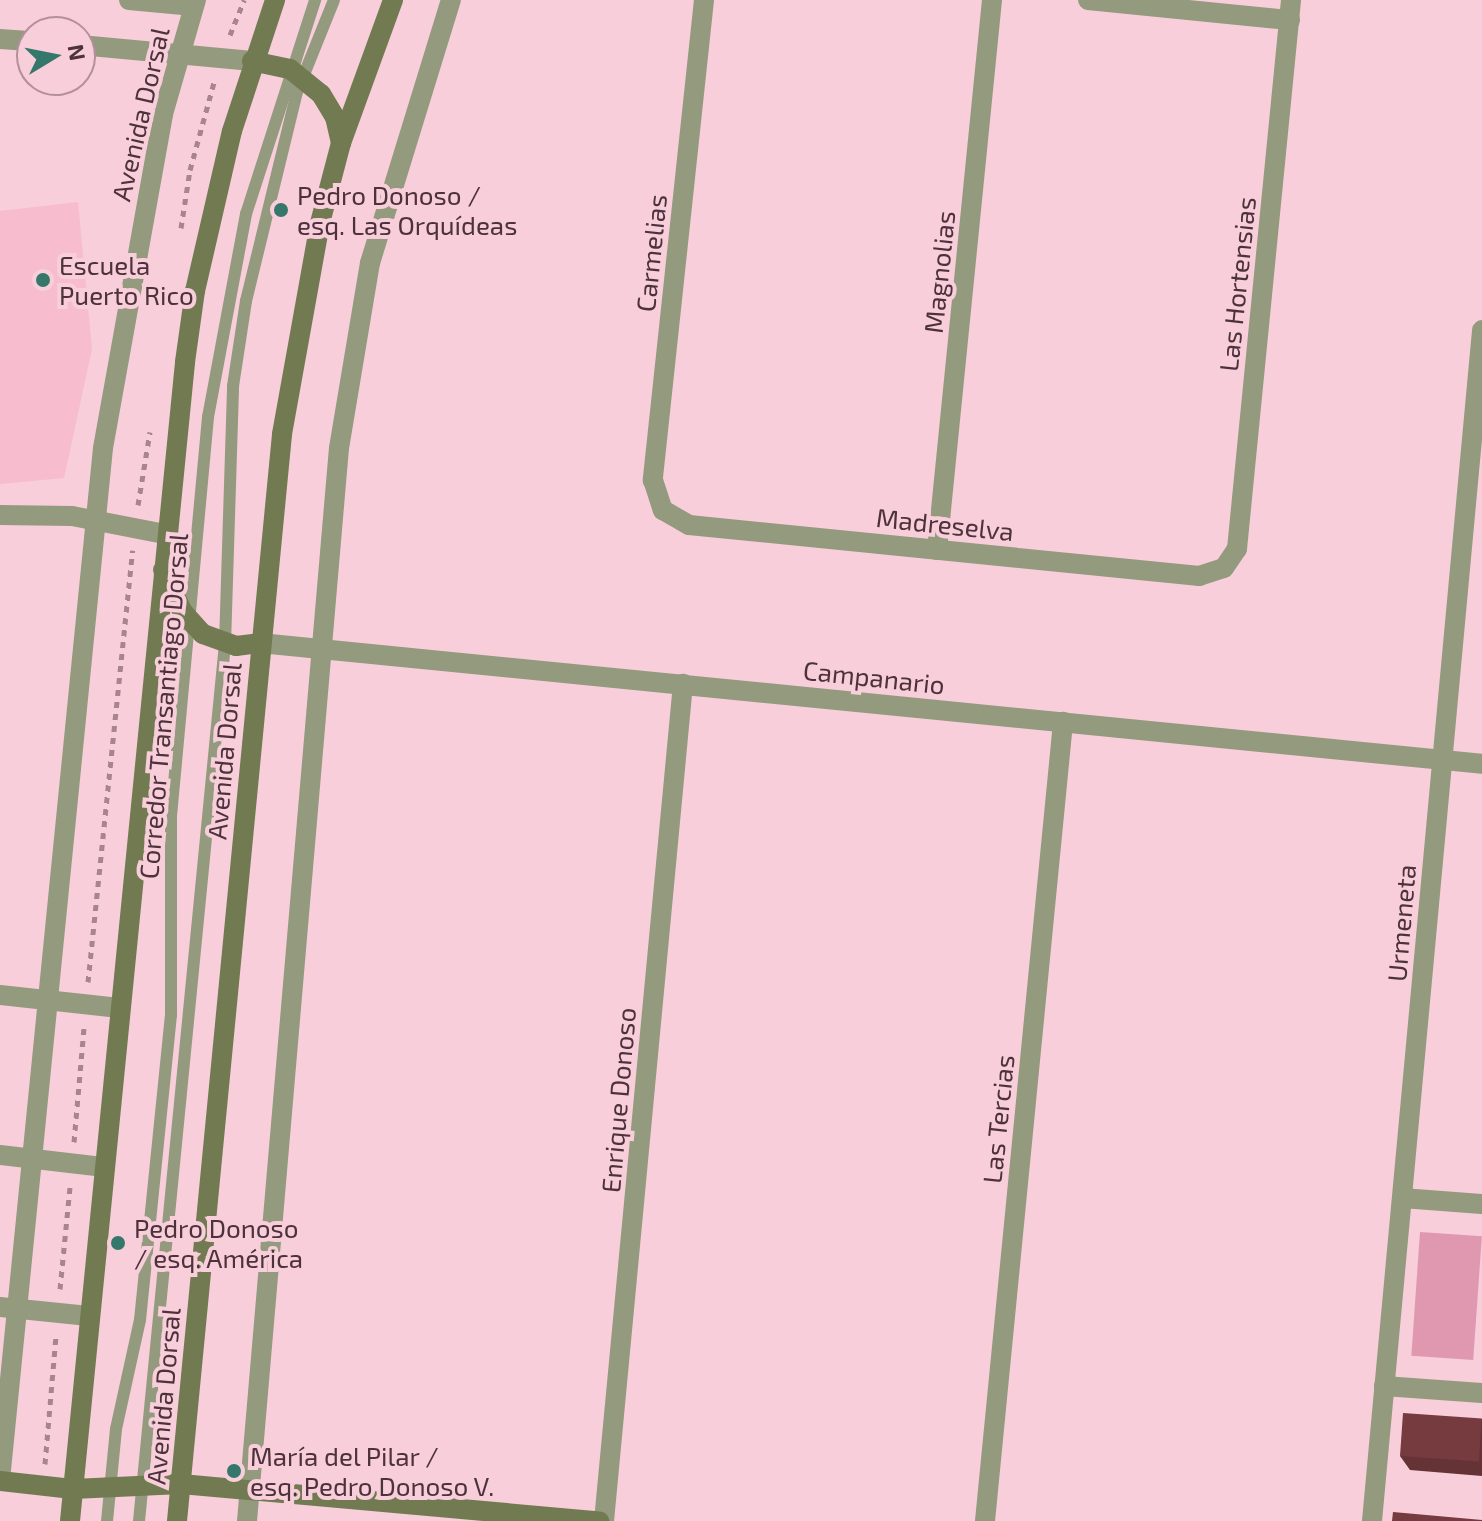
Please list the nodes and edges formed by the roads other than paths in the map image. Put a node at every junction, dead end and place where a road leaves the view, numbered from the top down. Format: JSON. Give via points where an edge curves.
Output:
{"nodes":[{"id":1,"x":129,"y":0,"type":"edge"},
{"id":2,"x":275,"y":0,"type":"edge"},
{"id":3,"x":315,"y":0,"type":"edge"},
{"id":4,"x":334,"y":0,"type":"edge"},
{"id":5,"x":393,"y":0,"type":"edge"},
{"id":6,"x":451,"y":0,"type":"edge"},
{"id":7,"x":704,"y":0,"type":"edge"},
{"id":8,"x":992,"y":0,"type":"edge"},
{"id":9,"x":1088,"y":0,"type":"edge"},
{"id":10,"x":195,"y":3,"type":"edge"},
{"id":11,"x":1290,"y":10,"type":"edge"},
{"id":12,"x":96,"y":46,"type":"edge"},
{"id":13,"x":179,"y":53,"type":"junction"},
{"id":14,"x":252,"y":61,"type":"junction"},
{"id":15,"x":296,"y":73,"type":"junction"},
{"id":16,"x":341,"y":143,"type":"junction"},
{"id":17,"x":1482,"y":330,"type":"edge"},
{"id":18,"x":663,"y":510,"type":"joint"},
{"id":19,"x":0,"y":515,"type":"edge"},
{"id":20,"x":94,"y":519,"type":"junction"},
{"id":21,"x":165,"y":534,"type":"junction"},
{"id":22,"x":937,"y":550,"type":"junction"},
{"id":23,"x":162,"y":567,"type":"junction"},
{"id":24,"x":1224,"y":568,"type":"joint"},
{"id":25,"x":192,"y":623,"type":"junction"},
{"id":26,"x":260,"y":643,"type":"junction"},
{"id":27,"x":225,"y":644,"type":"junction"},
{"id":28,"x":323,"y":649,"type":"junction"},
{"id":29,"x":683,"y":684,"type":"junction"},
{"id":30,"x":1063,"y":722,"type":"junction"},
{"id":31,"x":1442,"y":760,"type":"junction"},
{"id":32,"x":1482,"y":764,"type":"edge"},
{"id":33,"x":0,"y":995,"type":"edge"},
{"id":34,"x":47,"y":1000,"type":"junction"},
{"id":35,"x":119,"y":1008,"type":"junction"},
{"id":36,"x":0,"y":1155,"type":"edge"},
{"id":37,"x":33,"y":1158,"type":"junction"},
{"id":38,"x":104,"y":1167,"type":"junction"},
{"id":39,"x":1402,"y":1198,"type":"junction"},
{"id":40,"x":1482,"y":1204,"type":"edge"},
{"id":41,"x":10,"y":1308,"type":"edge"},
{"id":42,"x":89,"y":1316,"type":"junction"},
{"id":43,"x":1384,"y":1386,"type":"junction"},
{"id":44,"x":1482,"y":1393,"type":"edge"},
{"id":45,"x":0,"y":1480,"type":"edge"},
{"id":46,"x":181,"y":1484,"type":"junction"},
{"id":47,"x":144,"y":1486,"type":"junction"},
{"id":48,"x":110,"y":1487,"type":"junction"},
{"id":49,"x":73,"y":1489,"type":"junction"},
{"id":50,"x":250,"y":1490,"type":"junction"},
{"id":51,"x":70,"y":1521,"type":"edge"},
{"id":52,"x":107,"y":1521,"type":"edge"},
{"id":53,"x":139,"y":1521,"type":"edge"},
{"id":54,"x":177,"y":1521,"type":"edge"},
{"id":55,"x":247,"y":1521,"type":"edge"},
{"id":56,"x":601,"y":1521,"type":"edge"},
{"id":57,"x":985,"y":1521,"type":"edge"},
{"id":58,"x":1372,"y":1521,"type":"edge"}],
"edges":[{"from":1,"to":10,"type":"street"},
{"from":2,"to":14,"type":"main road"},
{"from":3,"to":15,"type":"lane","name":"Corredor Transantiago Dorsal"},
{"from":4,"to":15,"type":"lane","name":"Corredor Transantiago Dorsal"},
{"from":5,"to":16,"type":"main road","name":"Avenida Dorsal"},
{"from":6,"to":28,"type":"street","via":[[370,263],[339,448]]},
{"from":7,"to":18,"type":"street","name":"Carmelias","via":[[653,480]]},
{"from":8,"to":22,"type":"street","name":"Magnolias"},
{"from":9,"to":11,"type":"street"},
{"from":10,"to":13,"type":"street","name":"Avenida Dorsal"},
{"from":11,"to":24,"type":"street","name":"Las Hortensias","via":[[1237,549]]},
{"from":12,"to":13,"type":"street"},
{"from":13,"to":14,"type":"street"},
{"from":13,"to":20,"type":"street","name":"Avenida Dorsal","via":[[112,376]]},
{"from":14,"to":15,"type":"main road"},
{"from":14,"to":21,"type":"main road","via":[[195,291]]},
{"from":15,"to":16,"type":"main road","via":[[328,105]]},
{"from":15,"to":25,"type":"lane","name":"Corredor Transantiago Dorsal","via":[[246,214],[221,329]]},
{"from":15,"to":27,"type":"lane","name":"Corredor Transantiago Dorsal","via":[[246,301],[233,386]]},
{"from":16,"to":26,"type":"main road","name":"Avenida Dorsal","via":[[291,369]]},
{"from":17,"to":31,"type":"street","name":"Urmeneta"},
{"from":18,"to":22,"type":"street","name":"Madreselva","via":[[689,525]]},
{"from":19,"to":20,"type":"street"},
{"from":20,"to":21,"type":"street"},
{"from":20,"to":34,"type":"street","name":"Avenida Dorsal"},
{"from":21,"to":23,"type":"main road"},
{"from":22,"to":24,"type":"street","name":"Madreselva","via":[[1199,576]]},
{"from":23,"to":25,"type":"main road"},
{"from":23,"to":35,"type":"main road"},
{"from":25,"to":27,"type":"main road"},
{"from":25,"to":48,"type":"lane","name":"Corredor Transantiago Dorsal","via":[[171,816],[171,1015],[140,1320],[116,1429]]},
{"from":26,"to":27,"type":"main road"},
{"from":26,"to":28,"type":"street","name":"Campanario"},
{"from":26,"to":46,"type":"main road","name":"Avenida Dorsal"},
{"from":27,"to":47,"type":"lane","name":"Corredor Transantiago Dorsal"},
{"from":28,"to":29,"type":"street","name":"Campanario"},
{"from":28,"to":50,"type":"street"},
{"from":29,"to":30,"type":"street","name":"Campanario"},
{"from":29,"to":56,"type":"street","name":"Enrique Donoso"},
{"from":30,"to":31,"type":"street","name":"Campanario"},
{"from":30,"to":57,"type":"street","name":"Las Tercias"},
{"from":31,"to":32,"type":"street","name":"Campanario"},
{"from":31,"to":39,"type":"street","name":"Urmeneta"},
{"from":33,"to":34,"type":"street"},
{"from":34,"to":35,"type":"street"},
{"from":34,"to":37,"type":"street","name":"Avenida Dorsal"},
{"from":35,"to":38,"type":"main road"},
{"from":36,"to":37,"type":"street"},
{"from":37,"to":38,"type":"street"},
{"from":37,"to":41,"type":"street","name":"Avenida Dorsal"},
{"from":38,"to":42,"type":"main road"},
{"from":39,"to":40,"type":"street"},
{"from":39,"to":43,"type":"street","name":"Urmeneta"},
{"from":41,"to":42,"type":"street"},
{"from":41,"to":45,"type":"street","name":"Avenida Dorsal"},
{"from":42,"to":49,"type":"main road"},
{"from":43,"to":44,"type":"street"},
{"from":43,"to":58,"type":"street","name":"Urmeneta"},
{"from":45,"to":49,"type":"main road"},
{"from":46,"to":47,"type":"main road"},
{"from":46,"to":50,"type":"main road"},
{"from":46,"to":54,"type":"main road","name":"Avenida Dorsal"},
{"from":47,"to":48,"type":"main road"},
{"from":47,"to":53,"type":"lane","name":"Corredor Transantiago Dorsal"},
{"from":48,"to":49,"type":"main road"},
{"from":48,"to":52,"type":"lane","name":"Corredor Transantiago Dorsal"},
{"from":49,"to":51,"type":"main road"},
{"from":50,"to":55,"type":"street"},
{"from":50,"to":56,"type":"main road"}]}
